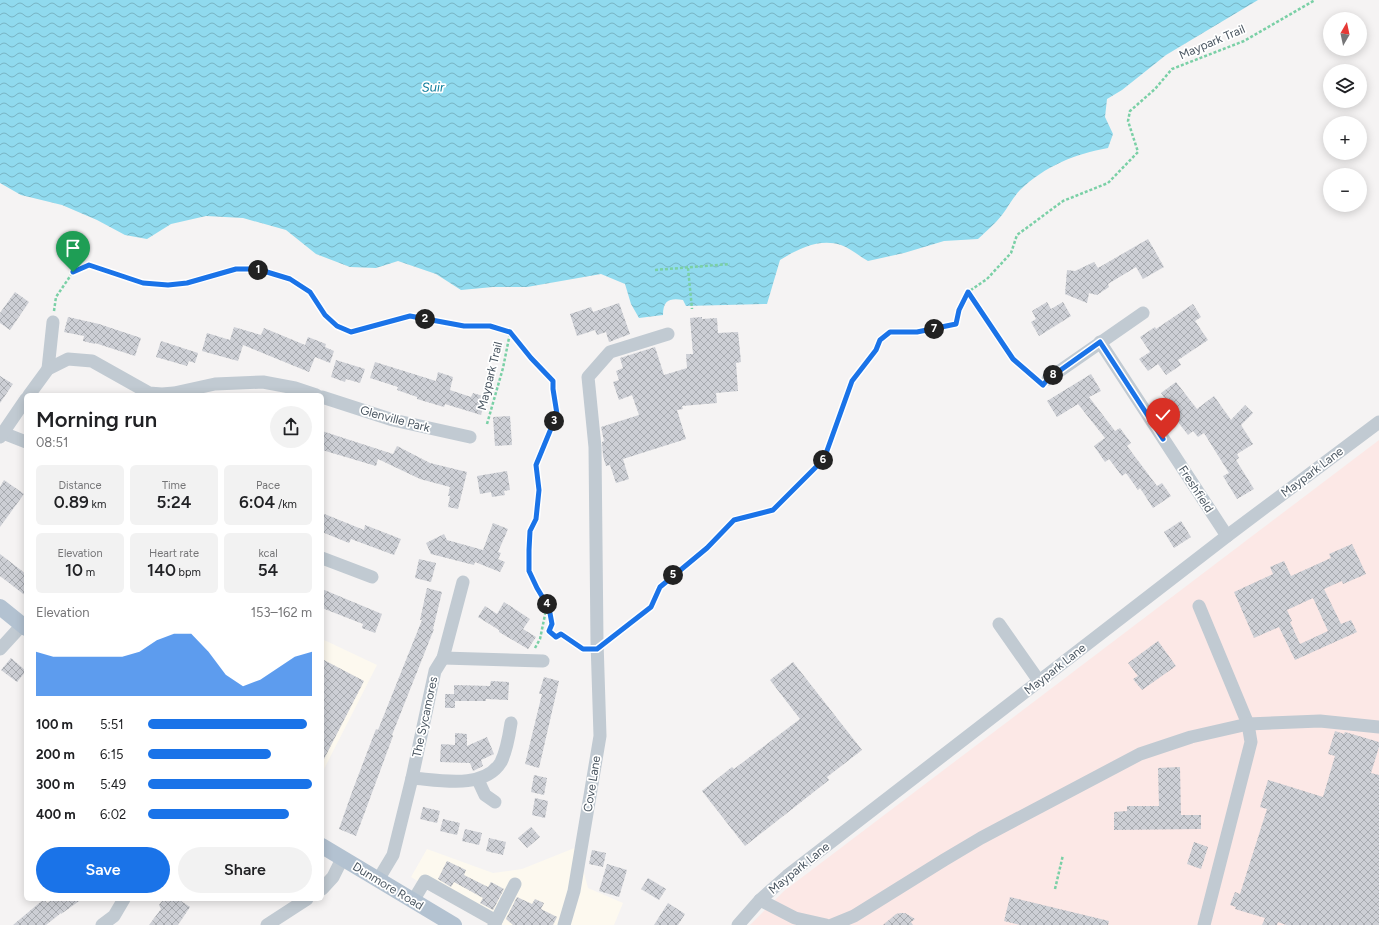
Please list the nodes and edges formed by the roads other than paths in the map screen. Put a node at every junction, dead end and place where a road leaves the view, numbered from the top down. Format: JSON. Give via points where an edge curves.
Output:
{"nodes":[{"id":1,"x":1143,"y":313,"type":"dead end"},
{"id":2,"x":53,"y":322,"type":"road end"},
{"id":3,"x":668,"y":334,"type":"dead end"},
{"id":4,"x":1100,"y":342,"type":"junction"},
{"id":5,"x":48,"y":369,"type":"junction"},
{"id":6,"x":1048,"y":379,"type":"road end"},
{"id":7,"x":30,"y":393,"type":"edge"},
{"id":8,"x":149,"y":393,"type":"edge"},
{"id":9,"x":174,"y":393,"type":"edge"},
{"id":10,"x":310,"y":393,"type":"edge"},
{"id":11,"x":324,"y":398,"type":"edge"},
{"id":12,"x":24,"y":402,"type":"edge"},
{"id":13,"x":1379,"y":422,"type":"edge"},
{"id":14,"x":1,"y":435,"type":"edge"},
{"id":15,"x":470,"y":437,"type":"dead end"},
{"id":16,"x":24,"y":441,"type":"edge"},
{"id":17,"x":1227,"y":536,"type":"junction"},
{"id":18,"x":324,"y":559,"type":"edge"},
{"id":19,"x":372,"y":577,"type":"dead end"},
{"id":20,"x":463,"y":582,"type":"dead end"},
{"id":21,"x":1199,"y":606,"type":"dead end"},
{"id":22,"x":0,"y":608,"type":"edge"},
{"id":23,"x":999,"y":624,"type":"dead end"},
{"id":24,"x":24,"y":626,"type":"edge"},
{"id":25,"x":0,"y":649,"type":"edge"},
{"id":26,"x":443,"y":658,"type":"junction"},
{"id":27,"x":542,"y":661,"type":"dead end"},
{"id":28,"x":1039,"y":681,"type":"junction"},
{"id":29,"x":511,"y":723,"type":"dead end"},
{"id":30,"x":1248,"y":724,"type":"junction"},
{"id":31,"x":1379,"y":727,"type":"edge"},
{"id":32,"x":412,"y":778,"type":"junction"},
{"id":33,"x":478,"y":780,"type":"junction"},
{"id":34,"x":495,"y":802,"type":"dead end"},
{"id":35,"x":324,"y":847,"type":"edge"},
{"id":36,"x":342,"y":859,"type":"junction"},
{"id":37,"x":378,"y":880,"type":"junction"},
{"id":38,"x":515,"y":884,"type":"dead end"},
{"id":39,"x":324,"y":887,"type":"edge"},
{"id":40,"x":760,"y":900,"type":"junction"},
{"id":41,"x":123,"y":901,"type":"edge"},
{"id":42,"x":303,"y":901,"type":"edge"},
{"id":43,"x":413,"y":901,"type":"junction"},
{"id":44,"x":495,"y":923,"type":"edge"},
{"id":45,"x":102,"y":925,"type":"edge"},
{"id":46,"x":267,"y":925,"type":"edge"},
{"id":47,"x":454,"y":925,"type":"edge"},
{"id":48,"x":564,"y":925,"type":"edge"},
{"id":49,"x":738,"y":925,"type":"edge"},
{"id":50,"x":826,"y":925,"type":"edge"},
{"id":51,"x":832,"y":925,"type":"edge"},
{"id":52,"x":1204,"y":925,"type":"edge"}],
"edges":[{"from":1,"to":4,"type":"street"},
{"from":2,"to":5,"type":"street"},
{"from":3,"to":48,"type":"street","name":"Cove Lane","via":[[610,352],[588,377],[595,447],[600,736],[574,891]]},
{"from":4,"to":6,"type":"street"},
{"from":4,"to":17,"type":"street","name":"Freshfield"},
{"from":5,"to":7,"type":"street"},
{"from":5,"to":8,"type":"street","via":[[68,359],[92,361]]},
{"from":9,"to":10,"type":"street","via":[[215,384],[263,382]]},
{"from":11,"to":15,"type":"street","name":"Glenville Park","via":[[393,420]]},
{"from":12,"to":14,"type":"street"},
{"from":13,"to":17,"type":"street","name":"Maypark Lane"},
{"from":14,"to":16,"type":"street"},
{"from":17,"to":28,"type":"street","name":"Maypark Lane"},
{"from":18,"to":19,"type":"street"},
{"from":20,"to":26,"type":"street","name":"The Sycamores"},
{"from":21,"to":30,"type":"street"},
{"from":22,"to":24,"type":"main road"},
{"from":23,"to":28,"type":"street"},
{"from":24,"to":25,"type":"street"},
{"from":26,"to":27,"type":"street"},
{"from":26,"to":32,"type":"street","name":"The Sycamores","via":[[435,672]]},
{"from":28,"to":40,"type":"street","name":"Maypark Lane","via":[[787,876]]},
{"from":29,"to":33,"type":"street","via":[[501,762]]},
{"from":30,"to":31,"type":"street","via":[[1320,721]]},
{"from":30,"to":51,"type":"street","via":[[1191,737],[1140,754],[981,838],[854,916]]},
{"from":30,"to":52,"type":"street","via":[[1251,742]]},
{"from":32,"to":33,"type":"street","via":[[458,782]]},
{"from":32,"to":37,"type":"street","name":"The Sycamores","via":[[393,855]]},
{"from":33,"to":34,"type":"street","via":[[485,795]]},
{"from":35,"to":36,"type":"main road","name":"Dunmore Road"},
{"from":36,"to":37,"type":"main road","name":"Dunmore Road"},
{"from":36,"to":39,"type":"street","via":[[333,877]]},
{"from":37,"to":43,"type":"main road","name":"Dunmore Road"},
{"from":38,"to":44,"type":"street"},
{"from":40,"to":49,"type":"street","name":"Maypark Lane"},
{"from":40,"to":50,"type":"street","via":[[795,918]]},
{"from":41,"to":45,"type":"street","via":[[114,916]]},
{"from":42,"to":46,"type":"street"},
{"from":43,"to":44,"type":"street","via":[[426,880]]},
{"from":43,"to":47,"type":"main road","name":"Dunmore Road"}]}
